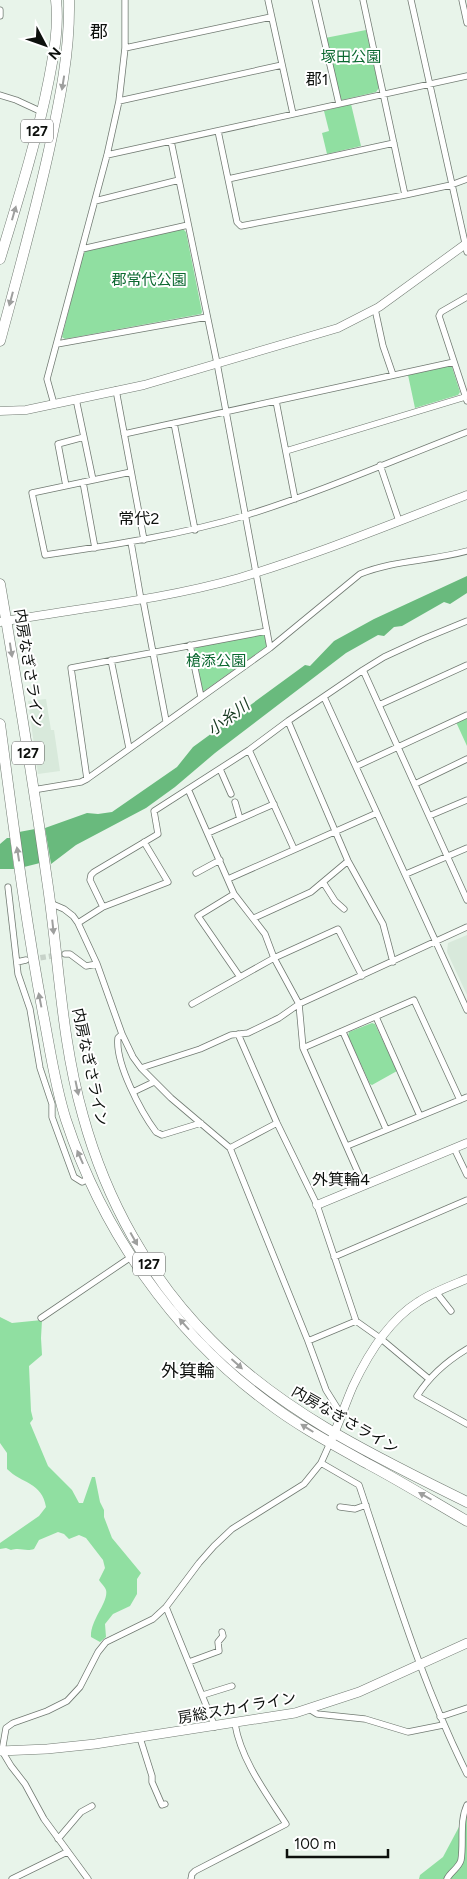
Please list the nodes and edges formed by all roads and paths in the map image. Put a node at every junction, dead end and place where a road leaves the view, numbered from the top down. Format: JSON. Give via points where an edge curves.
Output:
{"nodes":[{"id":1,"x":56,"y":0,"type":"edge"},
{"id":2,"x":69,"y":0,"type":"edge"},
{"id":3,"x":125,"y":0,"type":"edge"},
{"id":4,"x":268,"y":0,"type":"edge"},
{"id":5,"x":315,"y":0,"type":"edge"},
{"id":6,"x":363,"y":0,"type":"edge"},
{"id":7,"x":411,"y":0,"type":"edge"},
{"id":8,"x":462,"y":0,"type":"edge"},
{"id":9,"x":0,"y":10,"type":"edge"},
{"id":10,"x":0,"y":16,"type":"edge"},
{"id":11,"x":271,"y":16,"type":"junction"},
{"id":12,"x":467,"y":23,"type":"edge"},
{"id":13,"x":125,"y":48,"type":"junction"},
{"id":14,"x":282,"y":65,"type":"junction"},
{"id":15,"x":467,"y":76,"type":"edge"},
{"id":16,"x":430,"y":84,"type":"junction"},
{"id":17,"x":383,"y":94,"type":"junction"},
{"id":18,"x":0,"y":95,"type":"edge"},
{"id":19,"x":119,"y":101,"type":"junction"},
{"id":20,"x":339,"y":104,"type":"junction"},
{"id":21,"x":42,"y":112,"type":"junction"},
{"id":22,"x":293,"y":114,"type":"junction"},
{"id":23,"x":218,"y":130,"type":"junction"},
{"id":24,"x":171,"y":141,"type":"junction"},
{"id":25,"x":394,"y":143,"type":"junction"},
{"id":26,"x":107,"y":155,"type":"junction"},
{"id":27,"x":228,"y":179,"type":"junction"},
{"id":28,"x":467,"y":179,"type":"edge"},
{"id":29,"x":179,"y":180,"type":"junction"},
{"id":30,"x":451,"y":185,"type":"junction"},
{"id":31,"x":405,"y":195,"type":"junction"},
{"id":32,"x":95,"y":201,"type":"junction"},
{"id":33,"x":188,"y":225,"type":"junction"},
{"id":34,"x":2,"y":246,"type":"edge"},
{"id":35,"x":466,"y":246,"type":"edge"},
{"id":36,"x":82,"y":249,"type":"junction"},
{"id":37,"x":0,"y":259,"type":"edge"},
{"id":38,"x":467,"y":297,"type":"edge"},
{"id":39,"x":375,"y":309,"type":"junction"},
{"id":40,"x":207,"y":317,"type":"junction"},
{"id":41,"x":0,"y":341,"type":"edge"},
{"id":42,"x":57,"y":344,"type":"junction"},
{"id":43,"x":454,"y":362,"type":"junction"},
{"id":44,"x":217,"y":363,"type":"junction"},
{"id":45,"x":393,"y":375,"type":"junction"},
{"id":46,"x":116,"y":390,"type":"junction"},
{"id":47,"x":76,"y":399,"type":"junction"},
{"id":48,"x":466,"y":399,"type":"edge"},
{"id":49,"x":276,"y":401,"type":"junction"},
{"id":50,"x":54,"y":404,"type":"junction"},
{"id":51,"x":0,"y":411,"type":"edge"},
{"id":52,"x":226,"y":412,"type":"junction"},
{"id":53,"x":174,"y":423,"type":"junction"},
{"id":54,"x":467,"y":432,"type":"edge"},
{"id":55,"x":124,"y":434,"type":"junction"},
{"id":56,"x":84,"y":437,"type":"junction"},
{"id":57,"x":286,"y":451,"type":"junction"},
{"id":58,"x":380,"y":465,"type":"junction"},
{"id":59,"x":131,"y":472,"type":"junction"},
{"id":60,"x":93,"y":480,"type":"junction"},
{"id":61,"x":83,"y":482,"type":"junction"},
{"id":62,"x":66,"y":486,"type":"junction"},
{"id":63,"x":467,"y":496,"type":"edge"},
{"id":64,"x":295,"y":499,"type":"junction"},
{"id":65,"x":246,"y":515,"type":"junction"},
{"id":66,"x":399,"y":521,"type":"junction"},
{"id":67,"x":195,"y":530,"type":"junction"},
{"id":68,"x":144,"y":540,"type":"junction"},
{"id":69,"x":131,"y":542,"type":"junction"},
{"id":70,"x":95,"y":548,"type":"junction"},
{"id":71,"x":467,"y":551,"type":"edge"},
{"id":72,"x":256,"y":572,"type":"junction"},
{"id":73,"x":0,"y":584,"type":"edge"},
{"id":74,"x":142,"y":600,"type":"junction"},
{"id":75,"x":4,"y":622,"type":"edge"},
{"id":76,"x":467,"y":622,"type":"edge"},
{"id":77,"x":266,"y":632,"type":"junction"},
{"id":78,"x":190,"y":645,"type":"junction"},
{"id":79,"x":270,"y":648,"type":"junction"},
{"id":80,"x":152,"y":652,"type":"junction"},
{"id":81,"x":111,"y":660,"type":"junction"},
{"id":82,"x":467,"y":665,"type":"edge"},
{"id":83,"x":362,"y":670,"type":"junction"},
{"id":84,"x":201,"y":697,"type":"junction"},
{"id":85,"x":324,"y":697,"type":"junction"},
{"id":86,"x":379,"y":705,"type":"junction"},
{"id":87,"x":467,"y":715,"type":"edge"},
{"id":88,"x":166,"y":721,"type":"junction"},
{"id":89,"x":288,"y":721,"type":"junction"},
{"id":90,"x":0,"y":724,"type":"edge"},
{"id":91,"x":398,"y":747,"type":"junction"},
{"id":92,"x":129,"y":748,"type":"junction"},
{"id":93,"x":249,"y":750,"type":"junction"},
{"id":94,"x":467,"y":759,"type":"edge"},
{"id":95,"x":357,"y":766,"type":"junction"},
{"id":96,"x":220,"y":769,"type":"junction"},
{"id":97,"x":87,"y":779,"type":"junction"},
{"id":98,"x":415,"y":784,"type":"junction"},
{"id":99,"x":188,"y":789,"type":"junction"},
{"id":100,"x":33,"y":790,"type":"junction"},
{"id":101,"x":231,"y":794,"type":"dead end"},
{"id":102,"x":467,"y":800,"type":"edge"},
{"id":103,"x":235,"y":802,"type":"dead end"},
{"id":104,"x":274,"y":804,"type":"junction"},
{"id":105,"x":377,"y":813,"type":"junction"},
{"id":106,"x":430,"y":816,"type":"junction"},
{"id":107,"x":240,"y":819,"type":"junction"},
{"id":108,"x":336,"y":831,"type":"junction"},
{"id":109,"x":208,"y":833,"type":"junction"},
{"id":110,"x":144,"y":842,"type":"junction"},
{"id":111,"x":467,"y":848,"type":"edge"},
{"id":112,"x":294,"y":849,"type":"junction"},
{"id":113,"x":448,"y":856,"type":"junction"},
{"id":114,"x":220,"y":860,"type":"junction"},
{"id":115,"x":348,"y":861,"type":"junction"},
{"id":116,"x":196,"y":873,"type":"dead end"},
{"id":117,"x":406,"y":874,"type":"junction"},
{"id":118,"x":228,"y":879,"type":"junction"},
{"id":119,"x":323,"y":882,"type":"junction"},
{"id":120,"x":8,"y":887,"type":"dead end"},
{"id":121,"x":234,"y":894,"type":"junction"},
{"id":122,"x":467,"y":900,"type":"edge"},
{"id":123,"x":50,"y":903,"type":"junction"},
{"id":124,"x":103,"y":907,"type":"junction"},
{"id":125,"x":344,"y":909,"type":"dead end"},
{"id":126,"x":254,"y":918,"type":"junction"},
{"id":127,"x":78,"y":923,"type":"junction"},
{"id":128,"x":467,"y":927,"type":"edge"},
{"id":129,"x":436,"y":942,"type":"junction"},
{"id":130,"x":65,"y":954,"type":"tunnel mouth"},
{"id":131,"x":274,"y":958,"type":"junction"},
{"id":132,"x":26,"y":960,"type":"tunnel mouth"},
{"id":133,"x":17,"y":962,"type":"junction"},
{"id":134,"x":393,"y":962,"type":"junction"},
{"id":135,"x":97,"y":964,"type":"junction"},
{"id":136,"x":362,"y":976,"type":"junction"},
{"id":137,"x":240,"y":977,"type":"junction"},
{"id":138,"x":192,"y":1004,"type":"dead end"},
{"id":139,"x":300,"y":1004,"type":"junction"},
{"id":140,"x":467,"y":1010,"type":"edge"},
{"id":141,"x":376,"y":1017,"type":"junction"},
{"id":142,"x":45,"y":1024,"type":"junction"},
{"id":143,"x":33,"y":1026,"type":"junction"},
{"id":144,"x":343,"y":1032,"type":"junction"},
{"id":145,"x":122,"y":1034,"type":"junction"},
{"id":146,"x":238,"y":1034,"type":"junction"},
{"id":147,"x":303,"y":1048,"type":"junction"},
{"id":148,"x":141,"y":1068,"type":"junction"},
{"id":149,"x":154,"y":1082,"type":"junction"},
{"id":150,"x":133,"y":1092,"type":"junction"},
{"id":151,"x":467,"y":1097,"type":"edge"},
{"id":152,"x":460,"y":1100,"type":"junction"},
{"id":153,"x":420,"y":1116,"type":"junction"},
{"id":154,"x":201,"y":1123,"type":"junction"},
{"id":155,"x":277,"y":1123,"type":"junction"},
{"id":156,"x":386,"y":1129,"type":"junction"},
{"id":157,"x":467,"y":1143,"type":"edge"},
{"id":158,"x":347,"y":1146,"type":"junction"},
{"id":159,"x":230,"y":1148,"type":"junction"},
{"id":160,"x":454,"y":1148,"type":"junction"},
{"id":161,"x":467,"y":1175,"type":"edge"},
{"id":162,"x":90,"y":1178,"type":"junction"},
{"id":163,"x":364,"y":1186,"type":"junction"},
{"id":164,"x":467,"y":1200,"type":"edge"},
{"id":165,"x":317,"y":1205,"type":"junction"},
{"id":166,"x":132,"y":1257,"type":"junction"},
{"id":167,"x":334,"y":1257,"type":"junction"},
{"id":168,"x":467,"y":1279,"type":"edge"},
{"id":169,"x":436,"y":1292,"type":"junction"},
{"id":170,"x":451,"y":1311,"type":"dead end"},
{"id":171,"x":41,"y":1318,"type":"dead end"},
{"id":172,"x":356,"y":1321,"type":"junction"},
{"id":173,"x":380,"y":1338,"type":"junction"},
{"id":174,"x":308,"y":1341,"type":"junction"},
{"id":175,"x":467,"y":1349,"type":"edge"},
{"id":176,"x":429,"y":1380,"type":"junction"},
{"id":177,"x":341,"y":1414,"type":"junction"},
{"id":178,"x":467,"y":1424,"type":"edge"},
{"id":179,"x":333,"y":1438,"type":"junction"},
{"id":180,"x":321,"y":1463,"type":"junction"},
{"id":181,"x":467,"y":1502,"type":"edge"},
{"id":182,"x":366,"y":1505,"type":"junction"},
{"id":183,"x":340,"y":1507,"type":"dead end"},
{"id":184,"x":467,"y":1521,"type":"edge"},
{"id":185,"x":166,"y":1607,"type":"junction"},
{"id":186,"x":222,"y":1632,"type":"dead end"},
{"id":187,"x":467,"y":1643,"type":"edge"},
{"id":188,"x":189,"y":1662,"type":"junction"},
{"id":189,"x":420,"y":1666,"type":"junction"},
{"id":190,"x":232,"y":1686,"type":"dead end"},
{"id":191,"x":203,"y":1695,"type":"junction"},
{"id":192,"x":467,"y":1708,"type":"edge"},
{"id":193,"x":309,"y":1709,"type":"junction"},
{"id":194,"x":440,"y":1717,"type":"junction"},
{"id":195,"x":235,"y":1724,"type":"junction"},
{"id":196,"x":443,"y":1725,"type":"junction"},
{"id":197,"x":215,"y":1726,"type":"junction"},
{"id":198,"x":140,"y":1738,"type":"junction"},
{"id":199,"x":1,"y":1751,"type":"edge"},
{"id":200,"x":467,"y":1774,"type":"edge"},
{"id":201,"x":165,"y":1804,"type":"dead end"},
{"id":202,"x":467,"y":1805,"type":"edge"},
{"id":203,"x":92,"y":1806,"type":"dead end"},
{"id":204,"x":58,"y":1838,"type":"junction"},
{"id":205,"x":68,"y":1852,"type":"junction"},
{"id":206,"x":12,"y":1879,"type":"edge"},
{"id":207,"x":88,"y":1879,"type":"edge"},
{"id":208,"x":191,"y":1879,"type":"edge"},
{"id":209,"x":447,"y":1879,"type":"edge"}],
"edges":[{"from":1,"to":21,"type":"highway","number":"127","via":[[54,47]]},
{"from":2,"to":41,"type":"highway","number":"127","one_way":true,"via":[[62,94]]},
{"from":3,"to":13,"type":"street"},
{"from":4,"to":11,"type":"street"},
{"from":5,"to":20,"type":"street"},
{"from":6,"to":17,"type":"street"},
{"from":7,"to":16,"type":"street"},
{"from":8,"to":12,"type":"street"},
{"from":9,"to":10,"type":"street"},
{"from":11,"to":13,"type":"street"},
{"from":11,"to":14,"type":"street"},
{"from":13,"to":19,"type":"street"},
{"from":14,"to":19,"type":"street"},
{"from":14,"to":22,"type":"street"},
{"from":15,"to":16,"type":"street"},
{"from":16,"to":17,"type":"street"},
{"from":16,"to":30,"type":"street"},
{"from":17,"to":20,"type":"street"},
{"from":17,"to":25,"type":"street"},
{"from":18,"to":21,"type":"street"},
{"from":19,"to":26,"type":"street"},
{"from":20,"to":22,"type":"street"},
{"from":34,"to":21,"type":"highway","number":"127","one_way":true},
{"from":22,"to":23,"type":"street"},
{"from":23,"to":24,"type":"street"},
{"from":23,"to":27,"type":"street"},
{"from":24,"to":26,"type":"street"},
{"from":24,"to":29,"type":"street"},
{"from":25,"to":27,"type":"street"},
{"from":25,"to":31,"type":"street"},
{"from":26,"to":32,"type":"street"},
{"from":27,"to":31,"type":"street","via":[[237,222],[241,226]]},
{"from":28,"to":30,"type":"street"},
{"from":29,"to":32,"type":"street"},
{"from":29,"to":33,"type":"street"},
{"from":30,"to":31,"type":"street"},
{"from":30,"to":35,"type":"street"},
{"from":32,"to":36,"type":"street"},
{"from":33,"to":36,"type":"street"},
{"from":33,"to":40,"type":"street"},
{"from":34,"to":37,"type":"highway","number":"127"},
{"from":35,"to":39,"type":"street"},
{"from":36,"to":42,"type":"street"},
{"from":38,"to":43,"type":"street","via":[[439,316]]},
{"from":39,"to":44,"type":"street","via":[[338,328]]},
{"from":39,"to":45,"type":"street"},
{"from":40,"to":42,"type":"street"},
{"from":40,"to":44,"type":"street"},
{"from":42,"to":50,"type":"street","via":[[48,378]]},
{"from":43,"to":45,"type":"street"},
{"from":43,"to":48,"type":"street"},
{"from":44,"to":46,"type":"street"},
{"from":44,"to":52,"type":"street"},
{"from":45,"to":49,"type":"street"},
{"from":46,"to":47,"type":"street"},
{"from":46,"to":55,"type":"street"},
{"from":47,"to":50,"type":"street"},
{"from":47,"to":56,"type":"street"},
{"from":48,"to":57,"type":"street"},
{"from":49,"to":52,"type":"street"},
{"from":49,"to":57,"type":"street"},
{"from":50,"to":51,"type":"street"},
{"from":52,"to":53,"type":"street"},
{"from":52,"to":65,"type":"street"},
{"from":53,"to":55,"type":"street"},
{"from":53,"to":67,"type":"street"},
{"from":54,"to":58,"type":"street"},
{"from":55,"to":59,"type":"street"},
{"from":56,"to":60,"type":"street"},
{"from":56,"to":62,"type":"street","via":[[58,444]]},
{"from":57,"to":64,"type":"street"},
{"from":58,"to":64,"type":"street"},
{"from":58,"to":66,"type":"street"},
{"from":59,"to":60,"type":"street"},
{"from":59,"to":68,"type":"street"},
{"from":60,"to":61,"type":"street"},
{"from":61,"to":62,"type":"street"},
{"from":61,"to":70,"type":"street"},
{"from":62,"to":70,"type":"street","via":[[32,493],[46,555]]},
{"from":63,"to":66,"type":"street"},
{"from":64,"to":65,"type":"street"},
{"from":65,"to":67,"type":"street"},
{"from":65,"to":72,"type":"street"},
{"from":66,"to":72,"type":"street"},
{"from":67,"to":68,"type":"street"},
{"from":68,"to":69,"type":"street"},
{"from":69,"to":70,"type":"street"},
{"from":69,"to":74,"type":"street"},
{"from":71,"to":79,"type":"street","via":[[443,558],[378,567],[360,574]]},
{"from":72,"to":74,"type":"street"},
{"from":72,"to":77,"type":"street"},
{"from":73,"to":75,"type":"highway","name":"内房なぎさライン","number":"127"},
{"from":74,"to":75,"type":"street"},
{"from":74,"to":80,"type":"street"},
{"from":75,"to":100,"type":"highway","name":"内房なぎさライン","number":"127","one_way":true},
{"from":76,"to":83,"type":"street","via":[[423,638]]},
{"from":77,"to":78,"type":"street"},
{"from":77,"to":79,"type":"street"},
{"from":78,"to":80,"type":"street"},
{"from":78,"to":84,"type":"street"},
{"from":79,"to":84,"type":"street"},
{"from":80,"to":81,"type":"street"},
{"from":80,"to":88,"type":"street"},
{"from":81,"to":92,"type":"street"},
{"from":81,"to":97,"type":"street","via":[[70,668]]},
{"from":82,"to":86,"type":"street"},
{"from":83,"to":85,"type":"street"},
{"from":83,"to":86,"type":"street"},
{"from":84,"to":88,"type":"street"},
{"from":85,"to":89,"type":"street"},
{"from":85,"to":95,"type":"street"},
{"from":86,"to":91,"type":"street"},
{"from":87,"to":91,"type":"street"},
{"from":88,"to":92,"type":"street"},
{"from":89,"to":93,"type":"street"},
{"from":89,"to":108,"type":"street"},
{"from":142,"to":90,"type":"highway","name":"内房なぎさライン","number":"127","one_way":true,"via":[[33,961]]},
{"from":91,"to":95,"type":"street"},
{"from":91,"to":98,"type":"street"},
{"from":92,"to":97,"type":"street"},
{"from":93,"to":96,"type":"street"},
{"from":93,"to":104,"type":"street"},
{"from":94,"to":98,"type":"street"},
{"from":95,"to":105,"type":"street"},
{"from":96,"to":99,"type":"street"},
{"from":96,"to":101,"type":"street"},
{"from":97,"to":100,"type":"street"},
{"from":98,"to":106,"type":"street"},
{"from":99,"to":109,"type":"street"},
{"from":99,"to":110,"type":"street","via":[[154,811],[158,834]]},
{"from":100,"to":123,"type":"highway","name":"内房なぎさライン","number":"127"},
{"from":102,"to":106,"type":"street"},
{"from":103,"to":107,"type":"street"},
{"from":104,"to":107,"type":"street"},
{"from":104,"to":112,"type":"street"},
{"from":105,"to":108,"type":"street"},
{"from":105,"to":117,"type":"street"},
{"from":106,"to":113,"type":"street"},
{"from":107,"to":109,"type":"street"},
{"from":108,"to":112,"type":"street"},
{"from":108,"to":115,"type":"street"},
{"from":109,"to":114,"type":"street"},
{"from":110,"to":124,"type":"street","via":[[91,876]]},
{"from":110,"to":124,"type":"street","via":[[168,882]]},
{"from":111,"to":113,"type":"street"},
{"from":112,"to":118,"type":"street"},
{"from":113,"to":117,"type":"street"},
{"from":113,"to":122,"type":"street"},
{"from":114,"to":116,"type":"street"},
{"from":114,"to":118,"type":"street"},
{"from":115,"to":119,"type":"street"},
{"from":115,"to":134,"type":"street","via":[[382,924]]},
{"from":117,"to":129,"type":"street"},
{"from":118,"to":121,"type":"street"},
{"from":119,"to":125,"type":"street"},
{"from":119,"to":126,"type":"street","via":[[311,892]]},
{"from":120,"to":133,"type":"street"},
{"from":121,"to":126,"type":"street"},
{"from":121,"to":137,"type":"street","via":[[198,916]]},
{"from":123,"to":127,"type":"street","via":[[64,909]]},
{"from":123,"to":179,"type":"highway","name":"内房なぎさライン","number":"127","one_way":true,"via":[[64,1022],[82,1115],[98,1163],[125,1224],[168,1291],[211,1340],[272,1394]]},
{"from":124,"to":127,"type":"street"},
{"from":126,"to":131,"type":"street","via":[[265,934]]},
{"from":127,"to":135,"type":"street"},
{"from":128,"to":129,"type":"street"},
{"from":129,"to":134,"type":"street"},
{"from":129,"to":140,"type":"street"},
{"from":130,"to":135,"type":"street","via":[[86,966]]},
{"from":131,"to":136,"type":"street","via":[[338,929]]},
{"from":131,"to":137,"type":"street"},
{"from":131,"to":139,"type":"street"},
{"from":132,"to":133,"type":"street"},
{"from":133,"to":143,"type":"street"},
{"from":134,"to":136,"type":"street"},
{"from":135,"to":145,"type":"street"},
{"from":136,"to":139,"type":"street"},
{"from":137,"to":138,"type":"street"},
{"from":139,"to":146,"type":"street","via":[[272,1022]]},
{"from":139,"to":147,"type":"street"},
{"from":141,"to":144,"type":"street"},
{"from":141,"to":152,"type":"street","via":[[414,1000]]},
{"from":141,"to":153,"type":"street"},
{"from":142,"to":143,"type":"street"},
{"from":162,"to":142,"type":"highway","name":"内房なぎさライン","number":"127","one_way":true,"via":[[65,1116]]},
{"from":143,"to":162,"type":"street","via":[[40,1068],[52,1104],[52,1117],[74,1178],[82,1182]]},
{"from":144,"to":147,"type":"street"},
{"from":144,"to":156,"type":"street"},
{"from":145,"to":148,"type":"street"},
{"from":145,"to":150,"type":"street","via":[[118,1038],[118,1055]]},
{"from":146,"to":148,"type":"street"},
{"from":146,"to":155,"type":"street"},
{"from":147,"to":158,"type":"street"},
{"from":148,"to":149,"type":"street"},
{"from":149,"to":150,"type":"street"},
{"from":149,"to":154,"type":"street"},
{"from":150,"to":154,"type":"street","via":[[159,1135]]},
{"from":151,"to":152,"type":"street"},
{"from":152,"to":153,"type":"street"},
{"from":153,"to":156,"type":"street"},
{"from":154,"to":159,"type":"street"},
{"from":155,"to":159,"type":"street"},
{"from":155,"to":165,"type":"street"},
{"from":156,"to":158,"type":"street"},
{"from":157,"to":160,"type":"street"},
{"from":158,"to":163,"type":"street"},
{"from":159,"to":174,"type":"street"},
{"from":160,"to":161,"type":"street"},
{"from":160,"to":163,"type":"street"},
{"from":162,"to":166,"type":"highway","name":"内房なぎさライン","number":"127","via":[[109,1220]]},
{"from":163,"to":165,"type":"street"},
{"from":164,"to":167,"type":"street"},
{"from":165,"to":167,"type":"street"},
{"from":166,"to":171,"type":"street"},
{"from":179,"to":166,"type":"highway","name":"内房なぎさライン","number":"127","one_way":true,"via":[[267,1403],[232,1374],[162,1299]]},
{"from":167,"to":172,"type":"street"},
{"from":168,"to":169,"type":"street"},
{"from":169,"to":170,"type":"street"},
{"from":169,"to":173,"type":"street","via":[[398,1317]]},
{"from":172,"to":173,"type":"street"},
{"from":172,"to":174,"type":"street"},
{"from":173,"to":176,"type":"street"},
{"from":173,"to":177,"type":"street"},
{"from":174,"to":177,"type":"street","via":[[326,1390]]},
{"from":175,"to":176,"type":"street"},
{"from":176,"to":178,"type":"street","via":[[417,1396]]},
{"from":177,"to":179,"type":"street"},
{"from":179,"to":180,"type":"street"},
{"from":179,"to":181,"type":"highway","name":"内房なぎさライン","number":"127"},
{"from":184,"to":179,"type":"highway","name":"内房なぎさライン","number":"127","one_way":true},
{"from":180,"to":182,"type":"street","via":[[359,1485]]},
{"from":180,"to":185,"type":"street","via":[[304,1484],[232,1529],[198,1563]]},
{"from":182,"to":183,"type":"street","via":[[355,1509]]},
{"from":182,"to":189,"type":"street"},
{"from":185,"to":188,"type":"street"},
{"from":185,"to":199,"type":"street","via":[[153,1619],[106,1642],[80,1687],[67,1701],[6,1728]]},
{"from":186,"to":188,"type":"street","via":[[219,1651]]},
{"from":187,"to":189,"type":"main road","name":"房総スカイライン"},
{"from":188,"to":191,"type":"street"},
{"from":189,"to":193,"type":"main road","name":"房総スカイライン"},
{"from":189,"to":194,"type":"street"},
{"from":190,"to":191,"type":"street"},
{"from":191,"to":197,"type":"street"},
{"from":192,"to":194,"type":"street"},
{"from":193,"to":195,"type":"main road","name":"房総スカイライン"},
{"from":193,"to":196,"type":"street","via":[[317,1714],[365,1719],[408,1732]]},
{"from":194,"to":196,"type":"street"},
{"from":195,"to":197,"type":"main road","name":"房総スカイライン"},
{"from":195,"to":208,"type":"street","via":[[237,1738],[259,1782],[286,1824],[195,1871]]},
{"from":196,"to":200,"type":"street"},
{"from":197,"to":198,"type":"main road","name":"房総スカイライン"},
{"from":198,"to":199,"type":"main road","name":"房総スカイライン"},
{"from":198,"to":201,"type":"street","via":[[152,1782],[162,1805]]},
{"from":199,"to":204,"type":"street"},
{"from":202,"to":209,"type":"street","via":[[461,1860]]},
{"from":203,"to":204,"type":"street","via":[[81,1812]]},
{"from":204,"to":205,"type":"street"},
{"from":205,"to":206,"type":"street"},
{"from":205,"to":207,"type":"street"}]}
